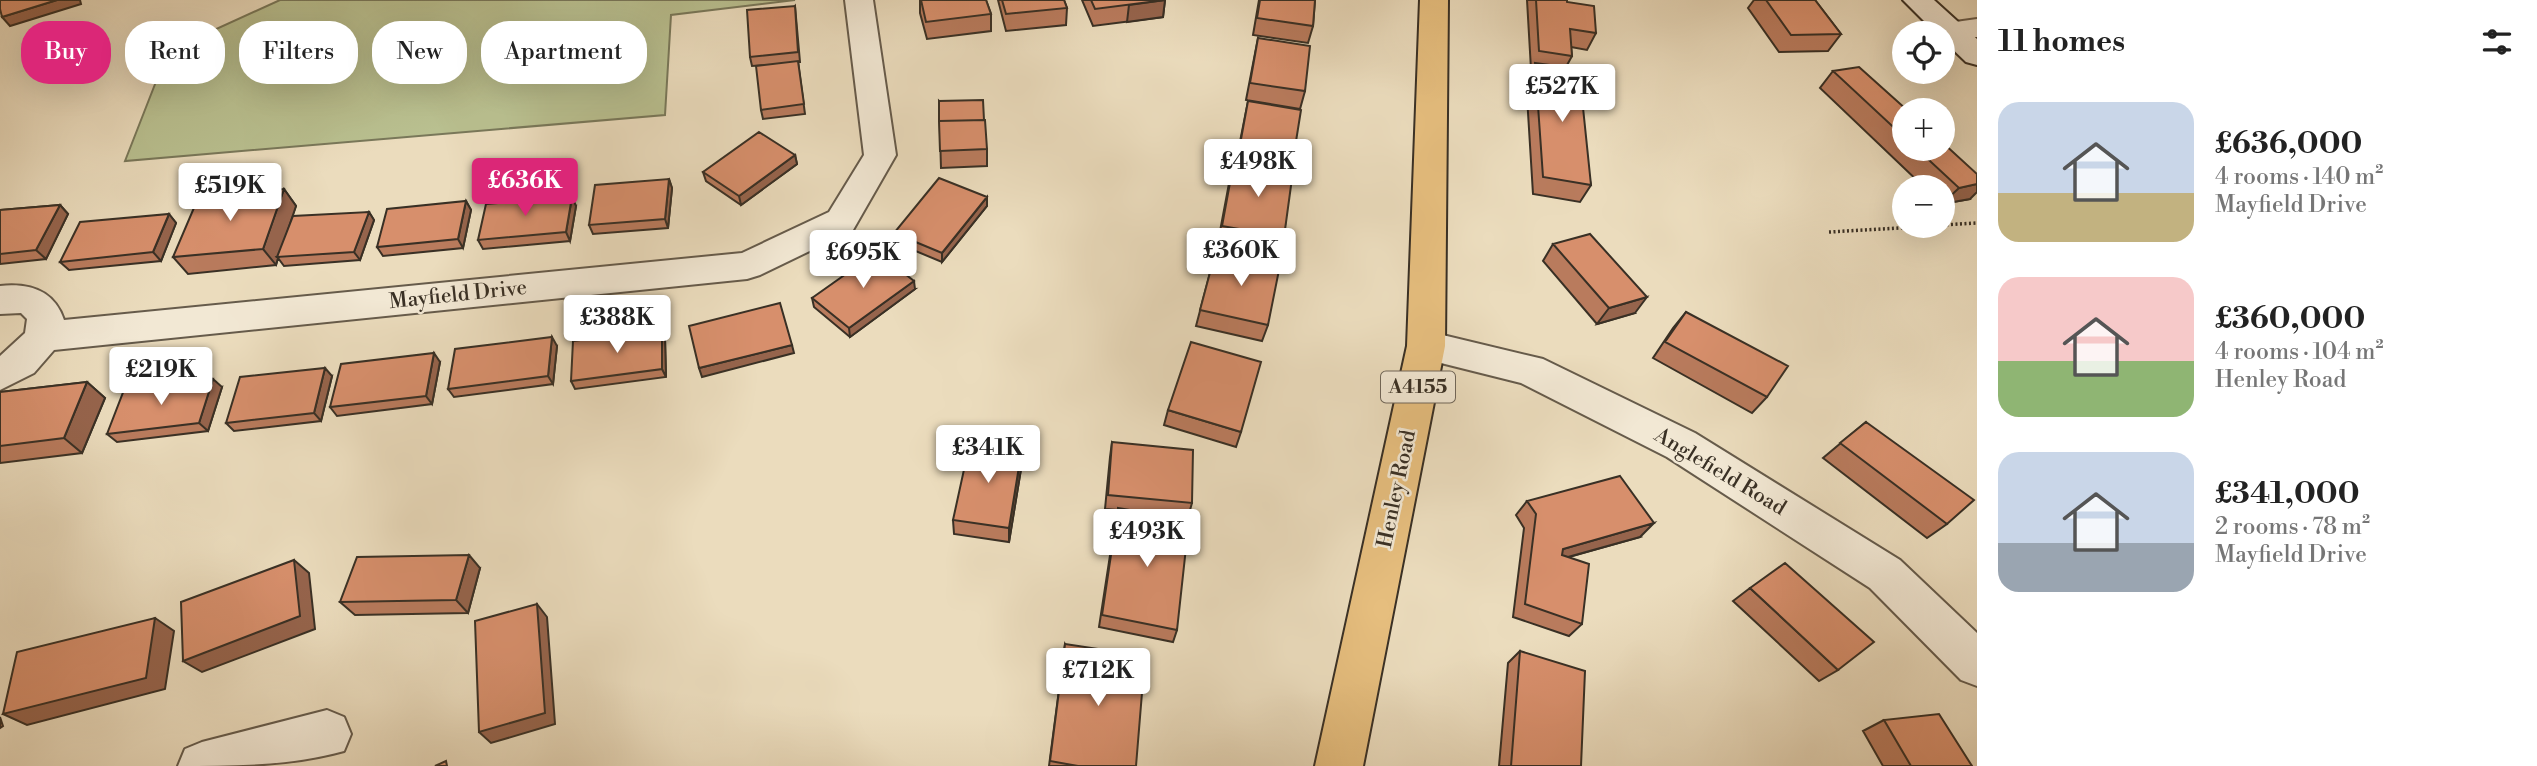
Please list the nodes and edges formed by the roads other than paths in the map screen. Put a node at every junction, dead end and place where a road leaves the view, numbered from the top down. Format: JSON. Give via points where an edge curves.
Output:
{"nodes":[{"id":1,"x":859,"y":0,"type":"edge"},
{"id":2,"x":1434,"y":0,"type":"edge"},
{"id":3,"x":1917,"y":0,"type":"edge"},
{"id":4,"x":1964,"y":29,"type":"edge"},
{"id":5,"x":1977,"y":55,"type":"edge"},
{"id":6,"x":0,"y":300,"type":"edge"},
{"id":7,"x":43,"y":337,"type":"junction"},
{"id":8,"x":1426,"y":346,"type":"junction"},
{"id":9,"x":0,"y":375,"type":"edge"},
{"id":10,"x":1977,"y":664,"type":"edge"},
{"id":11,"x":327,"y":734,"type":"dead end"},
{"id":12,"x":202,"y":766,"type":"edge"},
{"id":13,"x":1339,"y":766,"type":"edge"}],
"edges":[{"from":1,"to":7,"type":"street","name":"Mayfield Drive","via":[[880,155],[841,221],[747,266]]},
{"from":2,"to":8,"type":"main road","name":"Henley Road","number":"A4155"},
{"from":3,"to":4,"type":"street"},
{"from":4,"to":5,"type":"street"},
{"from":6,"to":7,"type":"street","via":[[24,299],[37,304],[45,312]]},
{"from":7,"to":9,"type":"street","via":[[31,353]]},
{"from":8,"to":10,"type":"street","name":"Anglefield Road","via":[[1530,370],[1681,445],[1885,573]]},
{"from":8,"to":13,"type":"main road","name":"Henley Road","number":"A4155"},
{"from":11,"to":12,"type":"street"}]}
